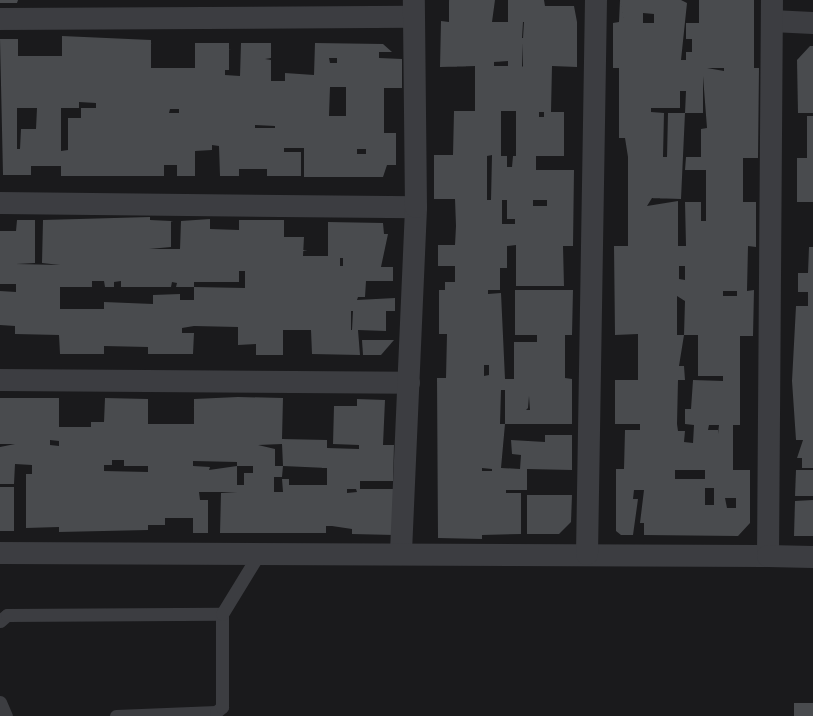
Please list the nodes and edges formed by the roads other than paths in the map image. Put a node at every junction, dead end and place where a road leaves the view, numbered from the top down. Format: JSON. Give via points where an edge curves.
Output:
{"nodes":[{"id":1,"x":596,"y":0,"type":"edge"},
{"id":2,"x":772,"y":0,"type":"edge"},
{"id":3,"x":414,"y":8,"type":"edge"},
{"id":4,"x":0,"y":19,"type":"edge"},
{"id":5,"x":772,"y":22,"type":"junction"},
{"id":6,"x":813,"y":23,"type":"edge"},
{"id":7,"x":0,"y":203,"type":"edge"},
{"id":8,"x":416,"y":207,"type":"junction"},
{"id":9,"x":0,"y":380,"type":"edge"},
{"id":10,"x":409,"y":384,"type":"junction"},
{"id":11,"x":260,"y":552,"type":"junction"},
{"id":12,"x":401,"y":552,"type":"junction"},
{"id":13,"x":0,"y":553,"type":"edge"},
{"id":14,"x":587,"y":554,"type":"junction"},
{"id":15,"x":768,"y":556,"type":"junction"},
{"id":16,"x":813,"y":557,"type":"edge"},
{"id":17,"x":222,"y":614,"type":"junction"},
{"id":18,"x":0,"y":621,"type":"edge"},
{"id":19,"x":0,"y":702,"type":"edge"},
{"id":20,"x":6,"y":716,"type":"edge"},
{"id":21,"x":116,"y":716,"type":"edge"}],
"edges":[{"from":1,"to":14,"type":"street"},
{"from":2,"to":5,"type":"street"},
{"from":3,"to":4,"type":"street"},
{"from":3,"to":8,"type":"street"},
{"from":5,"to":6,"type":"street"},
{"from":5,"to":15,"type":"street"},
{"from":7,"to":8,"type":"street"},
{"from":8,"to":10,"type":"street"},
{"from":9,"to":10,"type":"street"},
{"from":10,"to":12,"type":"street"},
{"from":11,"to":12,"type":"street"},
{"from":11,"to":13,"type":"street"},
{"from":11,"to":17,"type":"lane"},
{"from":12,"to":14,"type":"street"},
{"from":14,"to":15,"type":"street"},
{"from":15,"to":16,"type":"street"},
{"from":17,"to":18,"type":"lane","via":[[7,615]]},
{"from":17,"to":21,"type":"lane","via":[[222,707],[216,712]]},
{"from":19,"to":20,"type":"lane"}]}
